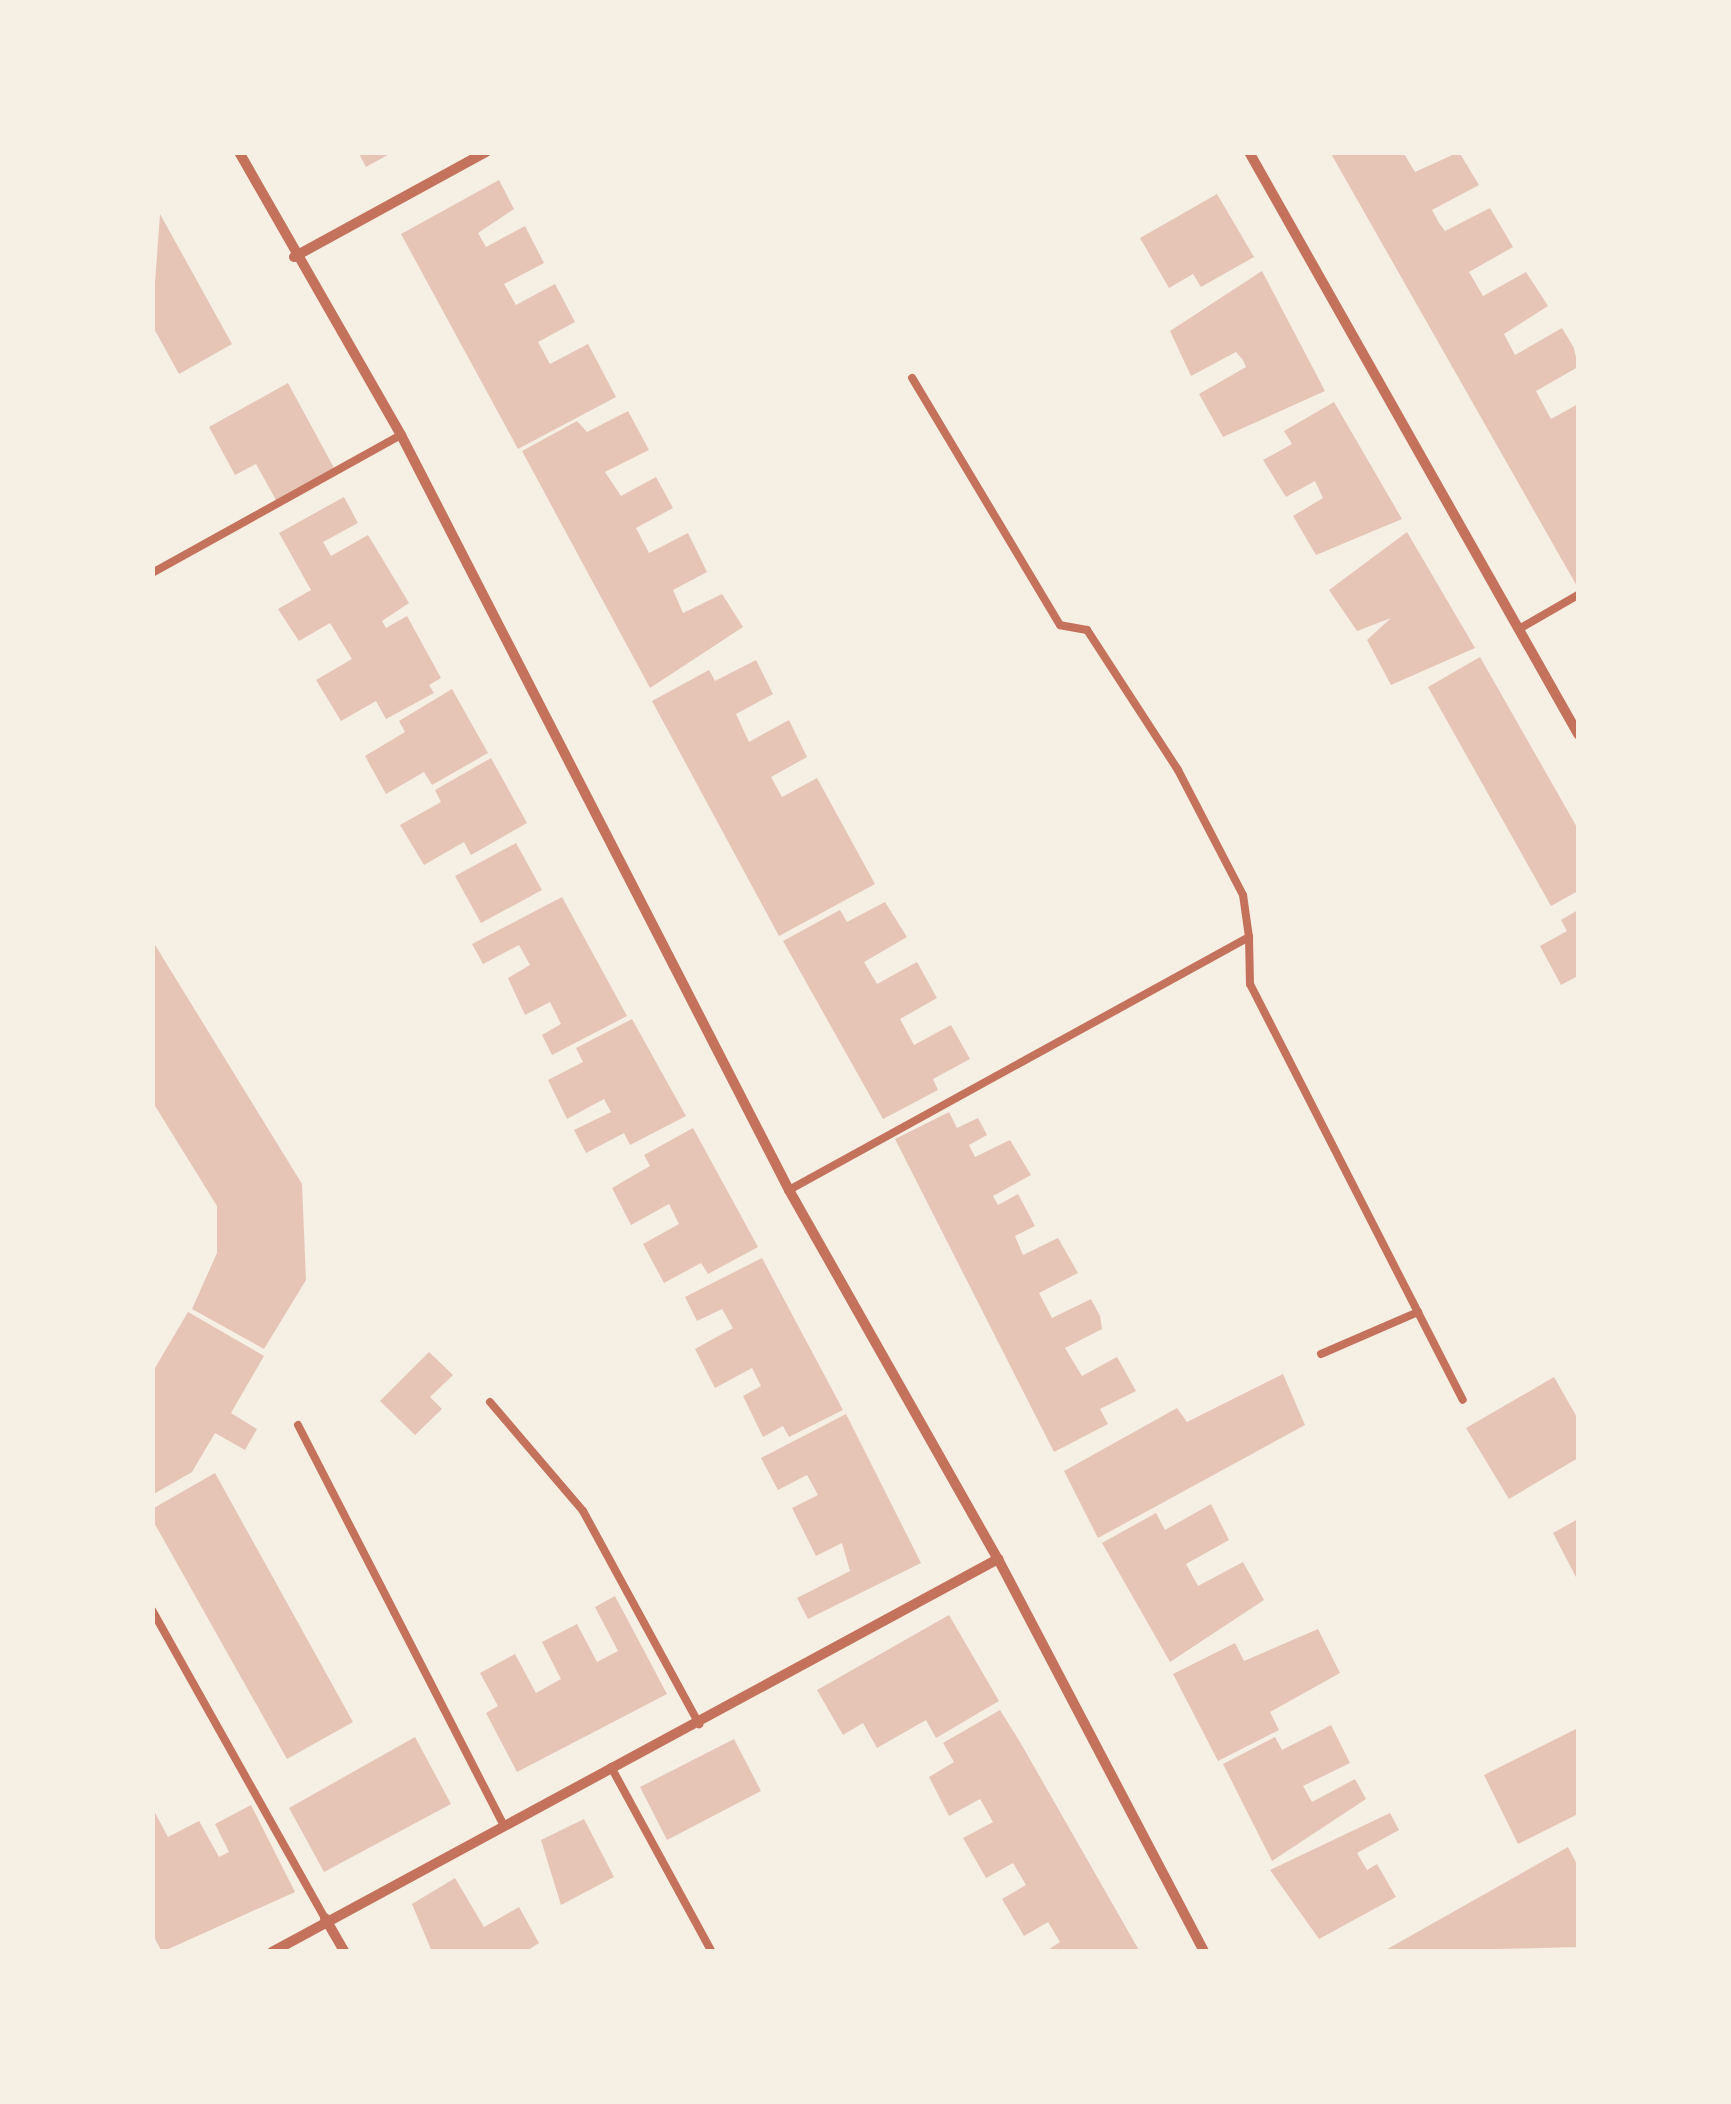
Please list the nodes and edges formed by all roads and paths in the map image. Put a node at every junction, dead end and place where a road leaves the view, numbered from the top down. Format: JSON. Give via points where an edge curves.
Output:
{"nodes":[{"id":1,"x":239,"y":152,"type":"edge"},
{"id":2,"x":486,"y":152,"type":"edge"},
{"id":3,"x":1249,"y":152,"type":"edge"},
{"id":4,"x":294,"y":258,"type":"junction"},
{"id":5,"x":912,"y":378,"type":"dead end"},
{"id":6,"x":400,"y":436,"type":"junction"},
{"id":7,"x":152,"y":573,"type":"edge"},
{"id":8,"x":1578,"y":596,"type":"edge"},
{"id":9,"x":1520,"y":629,"type":"junction"},
{"id":10,"x":1578,"y":734,"type":"edge"},
{"id":11,"x":1249,"y":937,"type":"junction"},
{"id":12,"x":789,"y":1190,"type":"junction"},
{"id":13,"x":1418,"y":1312,"type":"junction"},
{"id":14,"x":1321,"y":1354,"type":"dead end"},
{"id":15,"x":1463,"y":1400,"type":"dead end"},
{"id":16,"x":490,"y":1402,"type":"dead end"},
{"id":17,"x":298,"y":1425,"type":"dead end"},
{"id":18,"x":998,"y":1558,"type":"junction"},
{"id":19,"x":152,"y":1610,"type":"edge"},
{"id":20,"x":699,"y":1724,"type":"junction"},
{"id":21,"x":611,"y":1767,"type":"junction"},
{"id":22,"x":502,"y":1822,"type":"junction"},
{"id":23,"x":324,"y":1918,"type":"junction"},
{"id":24,"x":272,"y":1952,"type":"edge"},
{"id":25,"x":345,"y":1952,"type":"edge"},
{"id":26,"x":712,"y":1952,"type":"edge"},
{"id":27,"x":1204,"y":1952,"type":"edge"}],
"edges":[{"from":1,"to":4,"type":"street"},
{"from":2,"to":4,"type":"street"},
{"from":3,"to":9,"type":"street"},
{"from":4,"to":6,"type":"street"},
{"from":5,"to":11,"type":"lane","via":[[1060,625],[1087,630],[1178,770],[1243,895]]},
{"from":6,"to":7,"type":"lane"},
{"from":6,"to":12,"type":"street"},
{"from":8,"to":9,"type":"lane"},
{"from":9,"to":10,"type":"street"},
{"from":11,"to":12,"type":"lane"},
{"from":11,"to":13,"type":"lane","via":[[1250,984]]},
{"from":12,"to":18,"type":"street"},
{"from":13,"to":14,"type":"lane"},
{"from":13,"to":15,"type":"lane"},
{"from":16,"to":20,"type":"lane","via":[[583,1511]]},
{"from":17,"to":22,"type":"lane"},
{"from":18,"to":20,"type":"street"},
{"from":18,"to":27,"type":"street"},
{"from":19,"to":23,"type":"lane"},
{"from":20,"to":21,"type":"street"},
{"from":21,"to":22,"type":"street"},
{"from":21,"to":26,"type":"lane"},
{"from":22,"to":23,"type":"street"},
{"from":23,"to":24,"type":"street"},
{"from":23,"to":25,"type":"street"}]}
